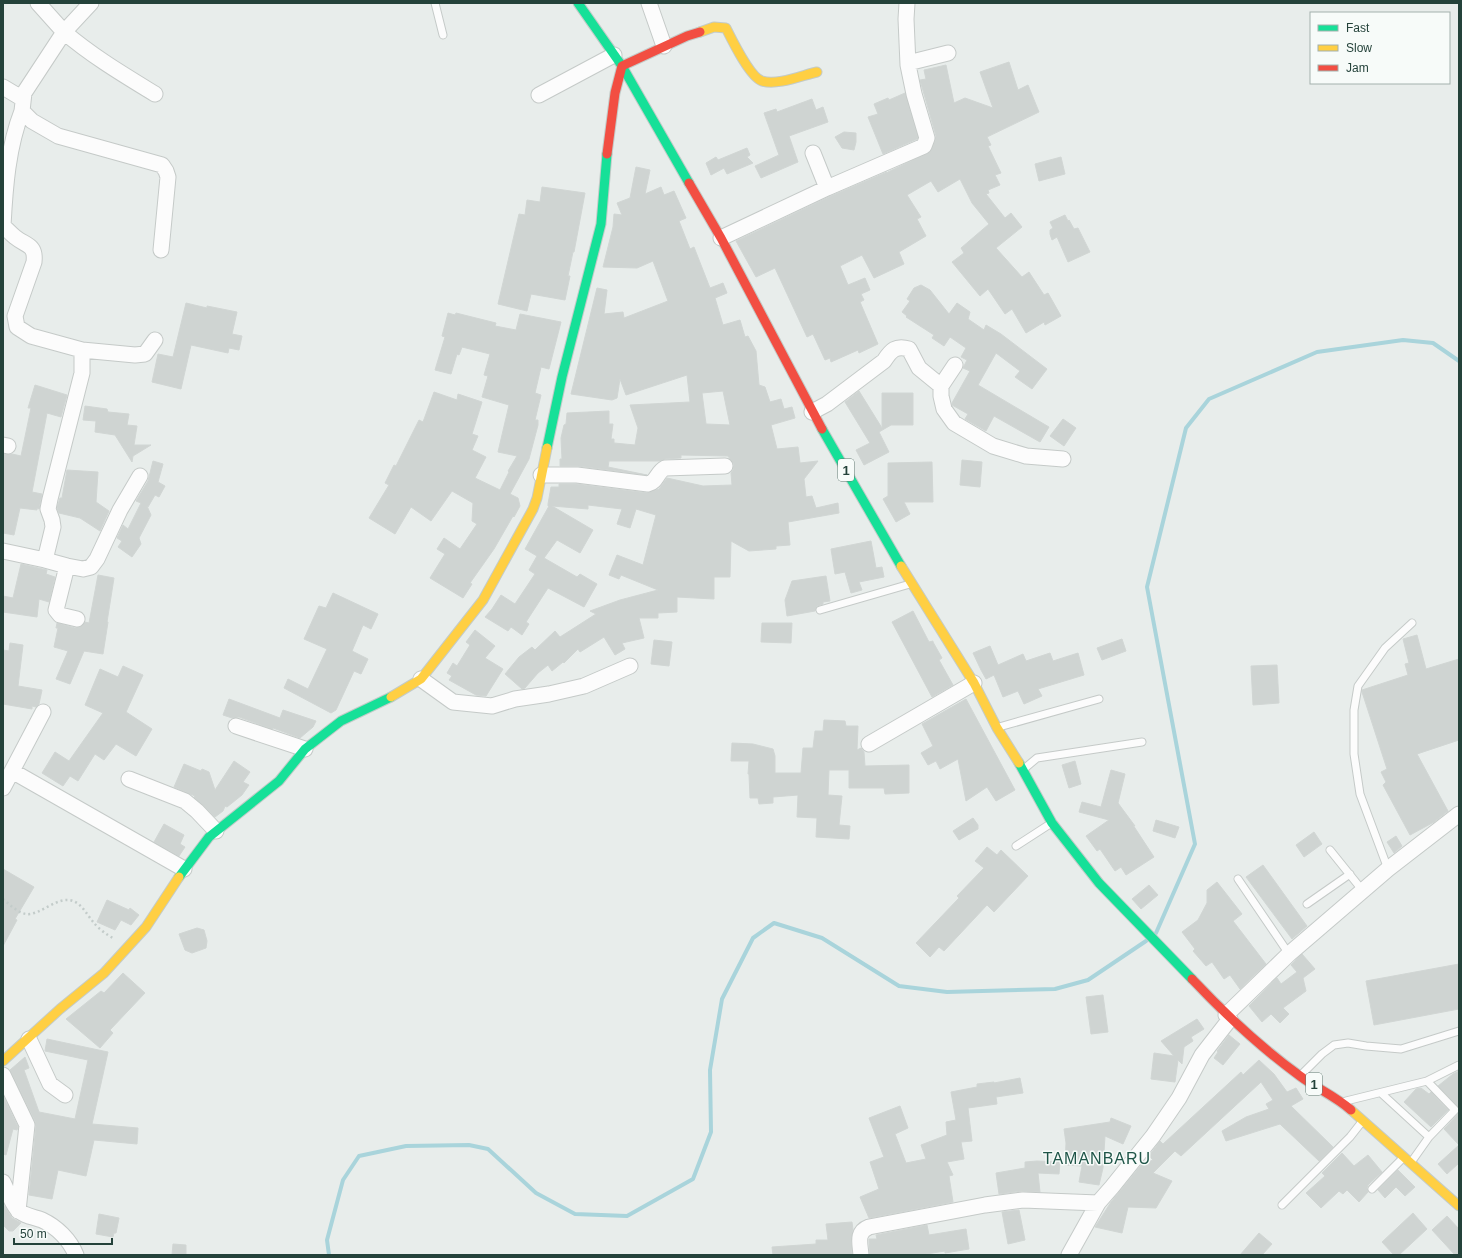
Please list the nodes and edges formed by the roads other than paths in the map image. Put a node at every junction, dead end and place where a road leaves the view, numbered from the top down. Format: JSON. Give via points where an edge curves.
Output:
{"nodes":[{"id":1,"x":38,"y":3,"type":"edge"},
{"id":2,"x":90,"y":3,"type":"edge"},
{"id":3,"x":435,"y":3,"type":"edge"},
{"id":4,"x":578,"y":3,"type":"edge"},
{"id":5,"x":649,"y":3,"type":"edge"},
{"id":6,"x":907,"y":3,"type":"edge"},
{"id":7,"x":64,"y":32,"type":"junction"},
{"id":8,"x":443,"y":35,"type":"dead end"},
{"id":9,"x":664,"y":46,"type":"junction"},
{"id":10,"x":948,"y":53,"type":"dead end"},
{"id":11,"x":618,"y":60,"type":"junction"},
{"id":12,"x":908,"y":63,"type":"junction"},
{"id":13,"x":817,"y":72,"type":"dead end"},
{"id":14,"x":3,"y":87,"type":"edge"},
{"id":15,"x":155,"y":94,"type":"dead end"},
{"id":16,"x":539,"y":95,"type":"dead end"},
{"id":17,"x":22,"y":105,"type":"junction"},
{"id":18,"x":813,"y":153,"type":"dead end"},
{"id":19,"x":5,"y":187,"type":"edge"},
{"id":20,"x":827,"y":188,"type":"junction"},
{"id":21,"x":721,"y":238,"type":"junction"},
{"id":22,"x":161,"y":250,"type":"dead end"},
{"id":23,"x":9,"y":312,"type":"edge"},
{"id":24,"x":155,"y":340,"type":"dead end"},
{"id":25,"x":82,"y":350,"type":"junction"},
{"id":26,"x":955,"y":365,"type":"dead end"},
{"id":27,"x":941,"y":386,"type":"junction"},
{"id":28,"x":812,"y":412,"type":"junction"},
{"id":29,"x":1063,"y":459,"type":"dead end"},
{"id":30,"x":725,"y":466,"type":"dead end"},
{"id":31,"x":540,"y":475,"type":"junction"},
{"id":32,"x":140,"y":476,"type":"dead end"},
{"id":33,"x":3,"y":552,"type":"edge"},
{"id":34,"x":45,"y":560,"type":"junction"},
{"id":35,"x":67,"y":566,"type":"junction"},
{"id":36,"x":912,"y":584,"type":"junction"},
{"id":37,"x":820,"y":610,"type":"dead end"},
{"id":38,"x":77,"y":619,"type":"dead end"},
{"id":39,"x":1412,"y":623,"type":"dead end"},
{"id":40,"x":630,"y":666,"type":"dead end"},
{"id":41,"x":421,"y":679,"type":"junction"},
{"id":42,"x":974,"y":684,"type":"junction"},
{"id":43,"x":1099,"y":699,"type":"dead end"},
{"id":44,"x":43,"y":712,"type":"dead end"},
{"id":45,"x":236,"y":726,"type":"dead end"},
{"id":46,"x":997,"y":728,"type":"junction"},
{"id":47,"x":1142,"y":742,"type":"dead end"},
{"id":48,"x":869,"y":744,"type":"dead end"},
{"id":49,"x":305,"y":749,"type":"junction"},
{"id":50,"x":1023,"y":769,"type":"junction"},
{"id":51,"x":12,"y":771,"type":"junction"},
{"id":52,"x":129,"y":779,"type":"dead end"},
{"id":53,"x":3,"y":788,"type":"edge"},
{"id":54,"x":1459,"y":814,"type":"edge"},
{"id":55,"x":1052,"y":823,"type":"junction"},
{"id":56,"x":216,"y":831,"type":"junction"},
{"id":57,"x":1016,"y":846,"type":"dead end"},
{"id":58,"x":1330,"y":850,"type":"dead end"},
{"id":59,"x":184,"y":869,"type":"junction"},
{"id":60,"x":1388,"y":869,"type":"junction"},
{"id":61,"x":1350,"y":874,"type":"junction"},
{"id":62,"x":1238,"y":879,"type":"dead end"},
{"id":63,"x":1363,"y":891,"type":"junction"},
{"id":64,"x":1307,"y":904,"type":"dead end"},
{"id":65,"x":1289,"y":954,"type":"junction"},
{"id":66,"x":1228,"y":1017,"type":"junction"},
{"id":67,"x":1459,"y":1031,"type":"edge"},
{"id":68,"x":29,"y":1039,"type":"junction"},
{"id":69,"x":3,"y":1061,"type":"edge"},
{"id":70,"x":1459,"y":1065,"type":"edge"},
{"id":71,"x":3,"y":1075,"type":"edge"},
{"id":72,"x":1300,"y":1076,"type":"junction"},
{"id":73,"x":1427,"y":1081,"type":"junction"},
{"id":74,"x":1381,"y":1093,"type":"junction"},
{"id":75,"x":65,"y":1095,"type":"dead end"},
{"id":76,"x":1342,"y":1102,"type":"junction"},
{"id":77,"x":1457,"y":1111,"type":"edge"},
{"id":78,"x":1363,"y":1121,"type":"junction"},
{"id":79,"x":1429,"y":1137,"type":"junction"},
{"id":80,"x":1407,"y":1160,"type":"junction"},
{"id":81,"x":3,"y":1182,"type":"edge"},
{"id":82,"x":1372,"y":1188,"type":"dead end"},
{"id":83,"x":1098,"y":1203,"type":"junction"},
{"id":84,"x":1282,"y":1205,"type":"dead end"},
{"id":85,"x":1459,"y":1205,"type":"edge"},
{"id":86,"x":18,"y":1211,"type":"junction"},
{"id":87,"x":76,"y":1255,"type":"edge"},
{"id":88,"x":860,"y":1255,"type":"edge"},
{"id":89,"x":1068,"y":1255,"type":"edge"}],
"edges":[{"from":1,"to":7,"type":"street"},
{"from":2,"to":7,"type":"street"},
{"from":3,"to":8,"type":"lane"},
{"from":4,"to":11,"type":"main road","number":"1"},
{"from":5,"to":9,"type":"street"},
{"from":6,"to":12,"type":"street"},
{"from":7,"to":15,"type":"street"},
{"from":7,"to":17,"type":"street","via":[[24,93]]},
{"from":9,"to":11,"type":"main road"},
{"from":9,"to":13,"type":"main road","via":[[704,29],[726,28],[753,74],[762,81],[776,81]]},
{"from":10,"to":12,"type":"street"},
{"from":11,"to":16,"type":"street"},
{"from":11,"to":21,"type":"main road","number":"1"},
{"from":11,"to":31,"type":"main road","via":[[601,224]]},
{"from":12,"to":20,"type":"street","via":[[927,138],[924,146]]},
{"from":14,"to":17,"type":"street"},
{"from":17,"to":19,"type":"street","via":[[14,130]]},
{"from":17,"to":22,"type":"street","via":[[32,121],[58,136],[162,165],[168,177]]},
{"from":18,"to":20,"type":"street"},
{"from":19,"to":23,"type":"street","via":[[4,226],[31,247],[35,254],[34,262]]},
{"from":20,"to":21,"type":"street"},
{"from":21,"to":28,"type":"main road","number":"1"},
{"from":23,"to":25,"type":"street","via":[[17,327],[31,336]]},
{"from":24,"to":25,"type":"street","via":[[145,354]]},
{"from":25,"to":34,"type":"street","via":[[82,373],[48,509],[53,527]]},
{"from":26,"to":27,"type":"street"},
{"from":27,"to":28,"type":"street","via":[[918,368],[909,349],[901,347],[894,349],[884,361],[827,404]]},
{"from":27,"to":29,"type":"street","via":[[944,409],[954,423],[993,446],[1026,456]]},
{"from":28,"to":36,"type":"main road","number":"1"},
{"from":30,"to":31,"type":"street","via":[[664,468],[654,482],[648,484],[577,475]]},
{"from":31,"to":41,"type":"main road","via":[[533,509],[483,600]]},
{"from":32,"to":35,"type":"street","via":[[91,567],[83,569]]},
{"from":33,"to":34,"type":"street"},
{"from":34,"to":35,"type":"street"},
{"from":35,"to":38,"type":"street","via":[[56,610],[60,614]]},
{"from":36,"to":37,"type":"lane"},
{"from":36,"to":42,"type":"main road","number":"1"},
{"from":39,"to":60,"type":"lane","via":[[1386,648],[1358,686],[1354,710],[1354,754],[1360,794]]},
{"from":40,"to":41,"type":"street","via":[[584,686],[492,706],[453,702]]},
{"from":41,"to":49,"type":"main road","via":[[386,700],[341,720]]},
{"from":42,"to":46,"type":"main road","number":"1"},
{"from":42,"to":48,"type":"street"},
{"from":43,"to":46,"type":"lane"},
{"from":44,"to":51,"type":"street"},
{"from":45,"to":49,"type":"street"},
{"from":46,"to":50,"type":"main road","number":"1"},
{"from":47,"to":50,"type":"lane","via":[[1037,758]]},
{"from":49,"to":56,"type":"main road","via":[[279,781]]},
{"from":50,"to":55,"type":"main road","number":"1"},
{"from":51,"to":53,"type":"street"},
{"from":51,"to":59,"type":"street"},
{"from":52,"to":56,"type":"street","via":[[185,801]]},
{"from":54,"to":60,"type":"street"},
{"from":55,"to":57,"type":"lane"},
{"from":55,"to":66,"type":"main road","number":"1","via":[[1099,883]]},
{"from":56,"to":59,"type":"main road"},
{"from":58,"to":61,"type":"lane"},
{"from":59,"to":68,"type":"main road","via":[[146,927],[130,945],[104,973],[60,1009]]},
{"from":60,"to":63,"type":"street"},
{"from":61,"to":63,"type":"lane"},
{"from":61,"to":64,"type":"lane"},
{"from":62,"to":65,"type":"lane"},
{"from":63,"to":65,"type":"street"},
{"from":65,"to":66,"type":"street"},
{"from":66,"to":72,"type":"main road","number":"1"},
{"from":66,"to":83,"type":"street","via":[[1202,1055],[1179,1098],[1154,1136]]},
{"from":67,"to":72,"type":"lane","via":[[1401,1049],[1348,1043],[1334,1045]]},
{"from":68,"to":69,"type":"main road"},
{"from":68,"to":75,"type":"street","via":[[50,1084]]},
{"from":70,"to":73,"type":"lane"},
{"from":71,"to":86,"type":"street","via":[[27,1125]]},
{"from":72,"to":76,"type":"main road","number":"1"},
{"from":73,"to":74,"type":"lane"},
{"from":73,"to":77,"type":"lane"},
{"from":74,"to":76,"type":"lane"},
{"from":74,"to":79,"type":"lane"},
{"from":76,"to":78,"type":"main road","number":"1"},
{"from":77,"to":79,"type":"lane"},
{"from":78,"to":80,"type":"main road","number":"1"},
{"from":78,"to":84,"type":"lane"},
{"from":79,"to":80,"type":"lane"},
{"from":80,"to":82,"type":"lane"},
{"from":80,"to":85,"type":"main road","number":"1"},
{"from":81,"to":86,"type":"street"},
{"from":83,"to":88,"type":"street","via":[[1023,1200],[869,1227],[860,1234]]},
{"from":83,"to":89,"type":"street"},
{"from":86,"to":87,"type":"street","via":[[43,1221],[61,1233],[71,1244]]}]}
